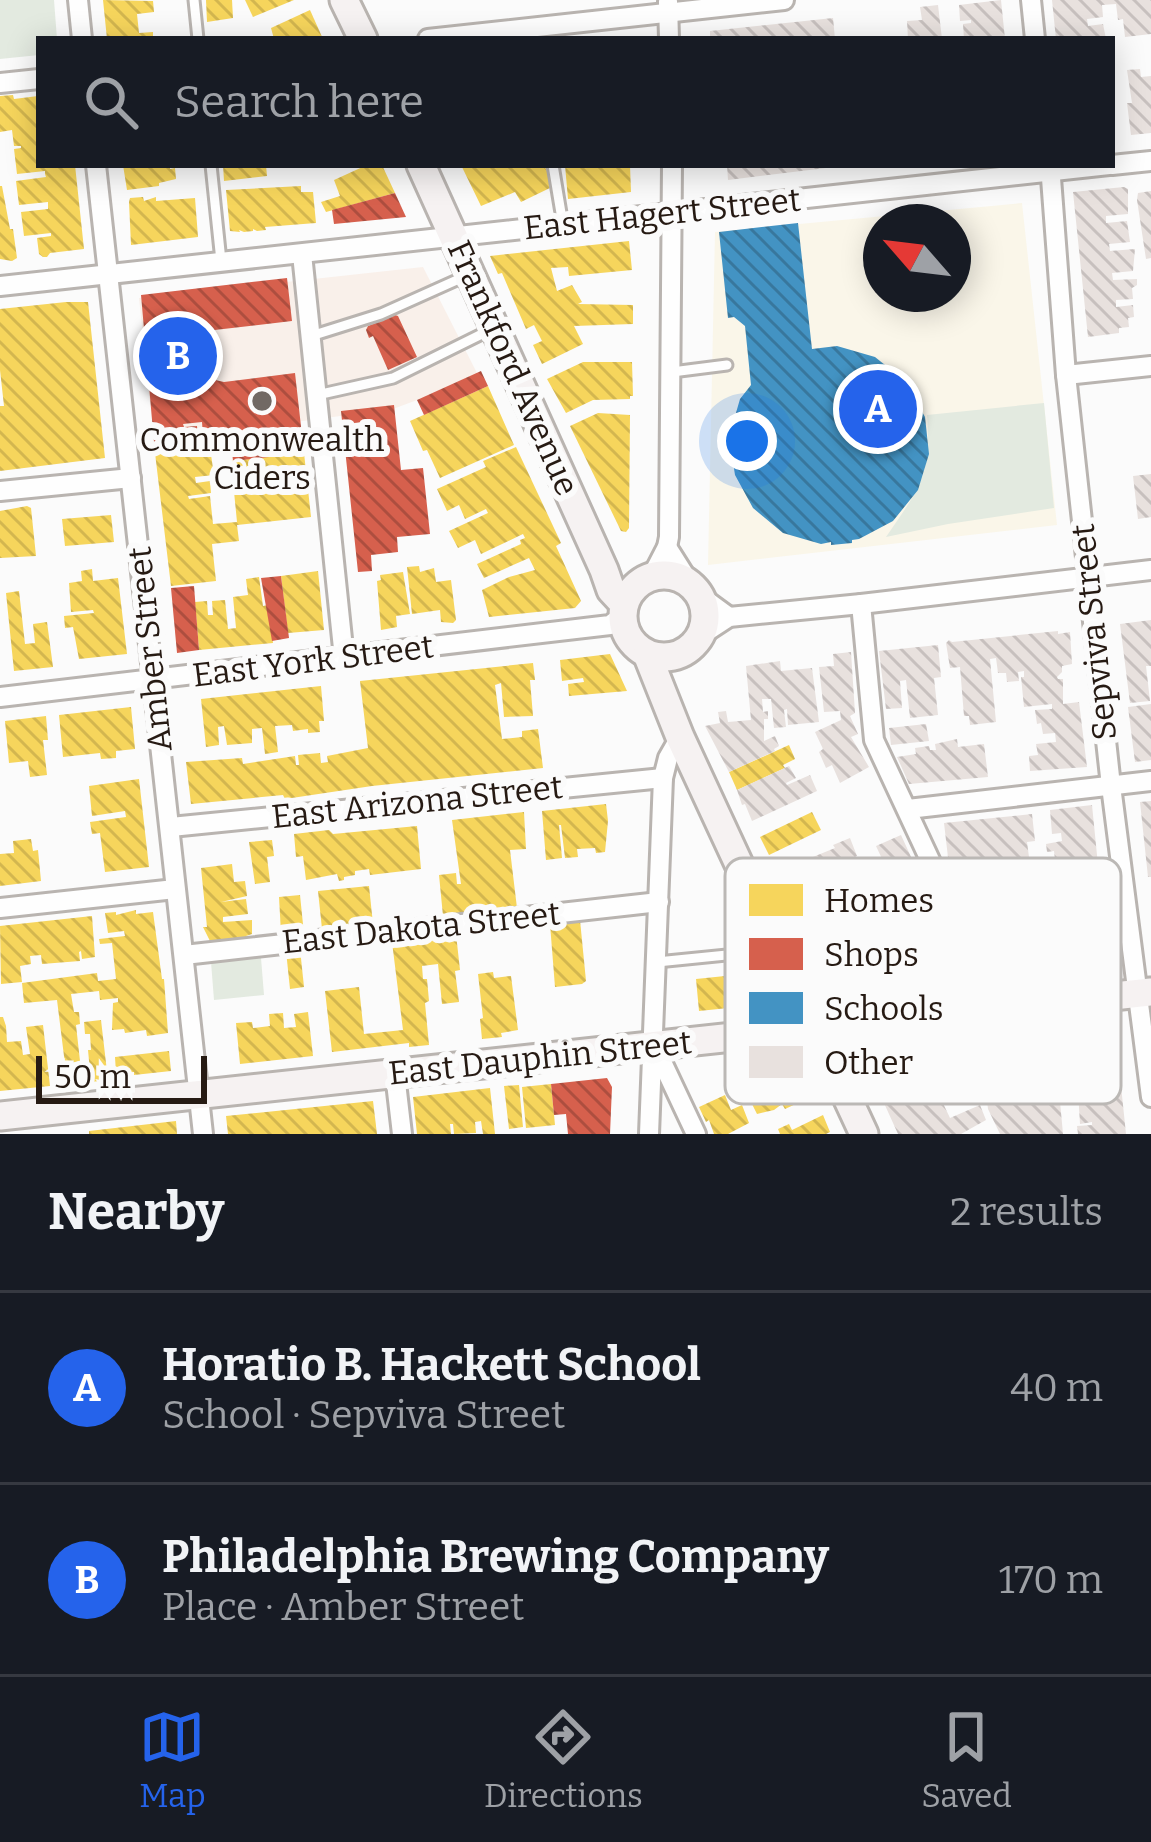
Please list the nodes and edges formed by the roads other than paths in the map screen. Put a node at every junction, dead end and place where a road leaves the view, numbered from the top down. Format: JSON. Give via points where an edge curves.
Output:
{"nodes":[{"id":1,"x":78,"y":0,"type":"edge"},
{"id":2,"x":194,"y":0,"type":"edge"},
{"id":3,"x":344,"y":0,"type":"edge"},
{"id":4,"x":784,"y":0,"type":"edge"},
{"id":5,"x":1031,"y":0,"type":"edge"},
{"id":6,"x":668,"y":6,"type":"edge"},
{"id":7,"x":82,"y":36,"type":"edge"},
{"id":8,"x":198,"y":36,"type":"edge"},
{"id":9,"x":362,"y":36,"type":"edge"},
{"id":10,"x":450,"y":36,"type":"edge"},
{"id":11,"x":669,"y":36,"type":"edge"},
{"id":12,"x":1035,"y":36,"type":"edge"},
{"id":13,"x":36,"y":79,"type":"edge"},
{"id":14,"x":0,"y":83,"type":"edge"},
{"id":15,"x":1151,"y":160,"type":"edge"},
{"id":16,"x":1115,"y":164,"type":"edge"},
{"id":17,"x":95,"y":168,"type":"edge"},
{"id":18,"x":211,"y":168,"type":"edge"},
{"id":19,"x":422,"y":168,"type":"edge"},
{"id":20,"x":554,"y":168,"type":"edge"},
{"id":21,"x":673,"y":168,"type":"edge"},
{"id":22,"x":1050,"y":168,"type":"edge"},
{"id":23,"x":674,"y":213,"type":"junction"},
{"id":24,"x":563,"y":225,"type":"junction"},
{"id":25,"x":454,"y":237,"type":"junction"},
{"id":26,"x":302,"y":254,"type":"junction"},
{"id":27,"x":221,"y":261,"type":"junction"},
{"id":28,"x":107,"y":274,"type":"junction"},
{"id":29,"x":471,"y":274,"type":"junction"},
{"id":30,"x":0,"y":286,"type":"edge"},
{"id":31,"x":494,"y":328,"type":"junction"},
{"id":32,"x":311,"y":336,"type":"junction"},
{"id":33,"x":728,"y":365,"type":"dead end"},
{"id":34,"x":1151,"y":366,"type":"edge"},
{"id":35,"x":672,"y":372,"type":"junction"},
{"id":36,"x":1066,"y":375,"type":"junction"},
{"id":37,"x":317,"y":395,"type":"junction"},
{"id":38,"x":131,"y":478,"type":"junction"},
{"id":39,"x":0,"y":491,"type":"edge"},
{"id":40,"x":668,"y":547,"type":"junction"},
{"id":41,"x":1151,"y":570,"type":"edge"},
{"id":42,"x":1089,"y":576,"type":"junction"},
{"id":43,"x":695,"y":590,"type":"junction"},
{"id":44,"x":634,"y":595,"type":"junction"},
{"id":45,"x":861,"y":604,"type":"junction"},
{"id":46,"x":729,"y":617,"type":"junction"},
{"id":47,"x":690,"y":645,"type":"junction"},
{"id":48,"x":647,"y":654,"type":"junction"},
{"id":49,"x":344,"y":658,"type":"junction"},
{"id":50,"x":154,"y":680,"type":"junction"},
{"id":51,"x":664,"y":694,"type":"junction"},
{"id":52,"x":0,"y":698,"type":"edge"},
{"id":53,"x":680,"y":737,"type":"junction"},
{"id":54,"x":664,"y":778,"type":"junction"},
{"id":55,"x":1151,"y":781,"type":"edge"},
{"id":56,"x":1111,"y":786,"type":"junction"},
{"id":57,"x":908,"y":809,"type":"junction"},
{"id":58,"x":171,"y":827,"type":"junction"},
{"id":59,"x":736,"y":858,"type":"edge"},
{"id":60,"x":930,"y":858,"type":"edge"},
{"id":61,"x":175,"y":889,"type":"junction"},
{"id":62,"x":659,"y":902,"type":"junction"},
{"id":63,"x":0,"y":908,"type":"edge"},
{"id":64,"x":184,"y":955,"type":"junction"},
{"id":65,"x":725,"y":955,"type":"edge"},
{"id":66,"x":656,"y":962,"type":"junction"},
{"id":67,"x":1145,"y":993,"type":"edge"},
{"id":68,"x":725,"y":1038,"type":"edge"},
{"id":69,"x":654,"y":1045,"type":"junction"},
{"id":70,"x":395,"y":1074,"type":"junction"},
{"id":71,"x":198,"y":1095,"type":"junction"},
{"id":72,"x":1151,"y":1097,"type":"edge"},
{"id":73,"x":851,"y":1104,"type":"edge"},
{"id":74,"x":0,"y":1116,"type":"edge"},
{"id":75,"x":203,"y":1134,"type":"edge"},
{"id":76,"x":401,"y":1134,"type":"edge"},
{"id":77,"x":649,"y":1134,"type":"edge"},
{"id":78,"x":696,"y":1134,"type":"edge"},
{"id":79,"x":865,"y":1134,"type":"edge"}],
"edges":[{"from":1,"to":7,"type":"street"},
{"from":2,"to":8,"type":"lane"},
{"from":3,"to":9,"type":"main road"},
{"from":4,"to":6,"type":"street"},
{"from":5,"to":12,"type":"street"},
{"from":6,"to":10,"type":"street"},
{"from":6,"to":11,"type":"street"},
{"from":13,"to":14,"type":"street"},
{"from":15,"to":16,"type":"street","name":"East Hagert Street"},
{"from":17,"to":28,"type":"street","name":"Amber Street"},
{"from":18,"to":27,"type":"lane"},
{"from":19,"to":25,"type":"main road","name":"Frankford Avenue"},
{"from":20,"to":24,"type":"lane"},
{"from":21,"to":23,"type":"street"},
{"from":22,"to":23,"type":"street","name":"East Hagert Street"},
{"from":22,"to":36,"type":"street","name":"Sepviva Street"},
{"from":23,"to":24,"type":"street","name":"East Hagert Street"},
{"from":23,"to":35,"type":"street"},
{"from":24,"to":25,"type":"street","name":"East Hagert Street"},
{"from":25,"to":26,"type":"street","name":"East Hagert Street"},
{"from":25,"to":29,"type":"main road","name":"Frankford Avenue"},
{"from":26,"to":27,"type":"street","name":"East Hagert Street"},
{"from":26,"to":32,"type":"street"},
{"from":27,"to":28,"type":"street","name":"East Hagert Street"},
{"from":28,"to":30,"type":"street","name":"East Hagert Street"},
{"from":28,"to":38,"type":"street","name":"Amber Street"},
{"from":29,"to":31,"type":"main road","name":"Frankford Avenue"},
{"from":29,"to":32,"type":"lane"},
{"from":31,"to":37,"type":"lane","via":[[393,378]]},
{"from":31,"to":44,"type":"main road","name":"Frankford Avenue","via":[[611,590]]},
{"from":32,"to":37,"type":"street"},
{"from":33,"to":35,"type":"lane"},
{"from":34,"to":36,"type":"street"},
{"from":35,"to":40,"type":"street"},
{"from":36,"to":42,"type":"street","name":"Sepviva Street"},
{"from":37,"to":49,"type":"street"},
{"from":38,"to":39,"type":"street"},
{"from":38,"to":50,"type":"street","name":"Amber Street"},
{"from":40,"to":43,"type":"street"},
{"from":40,"to":44,"type":"street"},
{"from":41,"to":42,"type":"street"},
{"from":42,"to":45,"type":"street"},
{"from":42,"to":56,"type":"street","name":"Sepviva Street"},
{"from":43,"to":44,"type":"main road","via":[[666,574]]},
{"from":43,"to":46,"type":"street"},
{"from":43,"to":47,"type":"main road","via":[[704,622]]},
{"from":44,"to":48,"type":"main road","via":[[626,632]]},
{"from":44,"to":49,"type":"street","name":"East York Street","via":[[610,626]]},
{"from":45,"to":46,"type":"street"},
{"from":45,"to":57,"type":"street","via":[[874,740]]},
{"from":46,"to":47,"type":"street"},
{"from":47,"to":48,"type":"main road"},
{"from":47,"to":51,"type":"main road"},
{"from":48,"to":51,"type":"main road"},
{"from":49,"to":50,"type":"street","name":"East York Street"},
{"from":50,"to":52,"type":"street","name":"East York Street"},
{"from":50,"to":58,"type":"street","name":"Amber Street"},
{"from":51,"to":53,"type":"main road"},
{"from":53,"to":54,"type":"street"},
{"from":53,"to":59,"type":"main road"},
{"from":54,"to":58,"type":"street","name":"East Arizona Street"},
{"from":54,"to":62,"type":"street"},
{"from":55,"to":56,"type":"street"},
{"from":56,"to":57,"type":"street"},
{"from":56,"to":67,"type":"street","name":"Sepviva Street"},
{"from":57,"to":60,"type":"street"},
{"from":58,"to":61,"type":"street","name":"Amber Street"},
{"from":61,"to":63,"type":"street"},
{"from":61,"to":64,"type":"street","name":"Amber Street"},
{"from":62,"to":64,"type":"street","name":"East Dakota Street"},
{"from":62,"to":66,"type":"street"},
{"from":64,"to":71,"type":"street","name":"Amber Street"},
{"from":65,"to":66,"type":"lane"},
{"from":66,"to":69,"type":"street"},
{"from":67,"to":72,"type":"street","name":"Sepviva Street"},
{"from":68,"to":69,"type":"main road","name":"East Dauphin Street"},
{"from":69,"to":70,"type":"main road","name":"East Dauphin Street"},
{"from":69,"to":77,"type":"street"},
{"from":69,"to":78,"type":"street"},
{"from":70,"to":71,"type":"main road","name":"East Dauphin Street"},
{"from":70,"to":76,"type":"street"},
{"from":71,"to":74,"type":"main road","name":"East Dauphin Street"},
{"from":71,"to":75,"type":"street","name":"Amber Street"},
{"from":73,"to":79,"type":"main road"}]}
